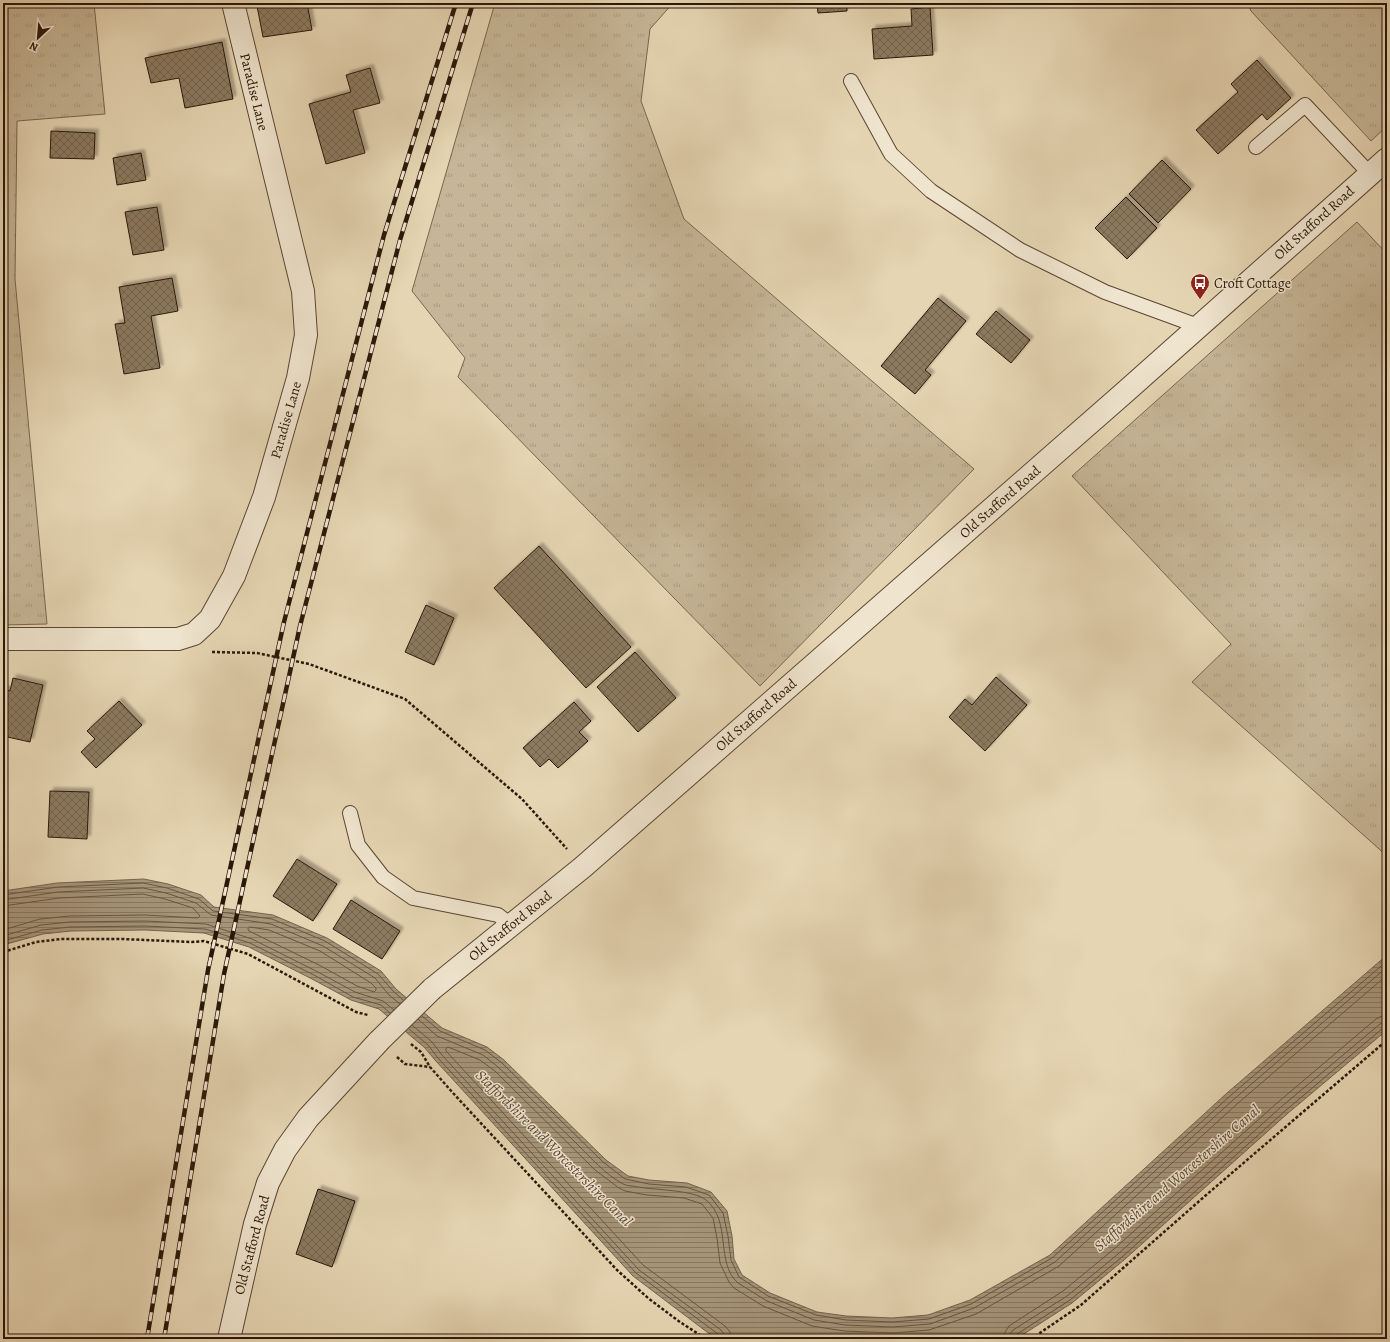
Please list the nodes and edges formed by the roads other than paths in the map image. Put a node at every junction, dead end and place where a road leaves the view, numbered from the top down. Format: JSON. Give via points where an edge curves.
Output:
{"nodes":[{"id":1,"x":233,"y":3,"type":"edge"},
{"id":2,"x":851,"y":81,"type":"dead end"},
{"id":3,"x":1256,"y":147,"type":"dead end"},
{"id":4,"x":1387,"y":159,"type":"edge"},
{"id":5,"x":1370,"y":174,"type":"junction"},
{"id":6,"x":1198,"y":326,"type":"junction"},
{"id":7,"x":3,"y":639,"type":"edge"},
{"id":8,"x":350,"y":813,"type":"dead end"},
{"id":9,"x":511,"y":925,"type":"junction"},
{"id":10,"x":229,"y":1339,"type":"edge"}],
"edges":[{"from":1,"to":7,"type":"street","name":"Paradise Lane","via":[[303,291],[306,335],[298,378],[264,497],[234,576],[210,619],[194,634],[178,639]]},
{"from":2,"to":6,"type":"lane","via":[[891,154],[931,191],[1020,250],[1105,292]]},
{"from":3,"to":5,"type":"lane","via":[[1305,105]]},
{"from":4,"to":5,"type":"street","name":"Old Stafford Road"},
{"from":5,"to":6,"type":"street","name":"Old Stafford Road"},
{"from":6,"to":9,"type":"street","name":"Old Stafford Road","via":[[583,867]]},
{"from":8,"to":9,"type":"lane","via":[[358,845],[383,877],[413,898],[498,915]]},
{"from":9,"to":10,"type":"street","name":"Old Stafford Road","bridge":true,"via":[[432,989],[378,1041],[308,1118],[285,1150],[268,1183],[255,1224]]}]}
